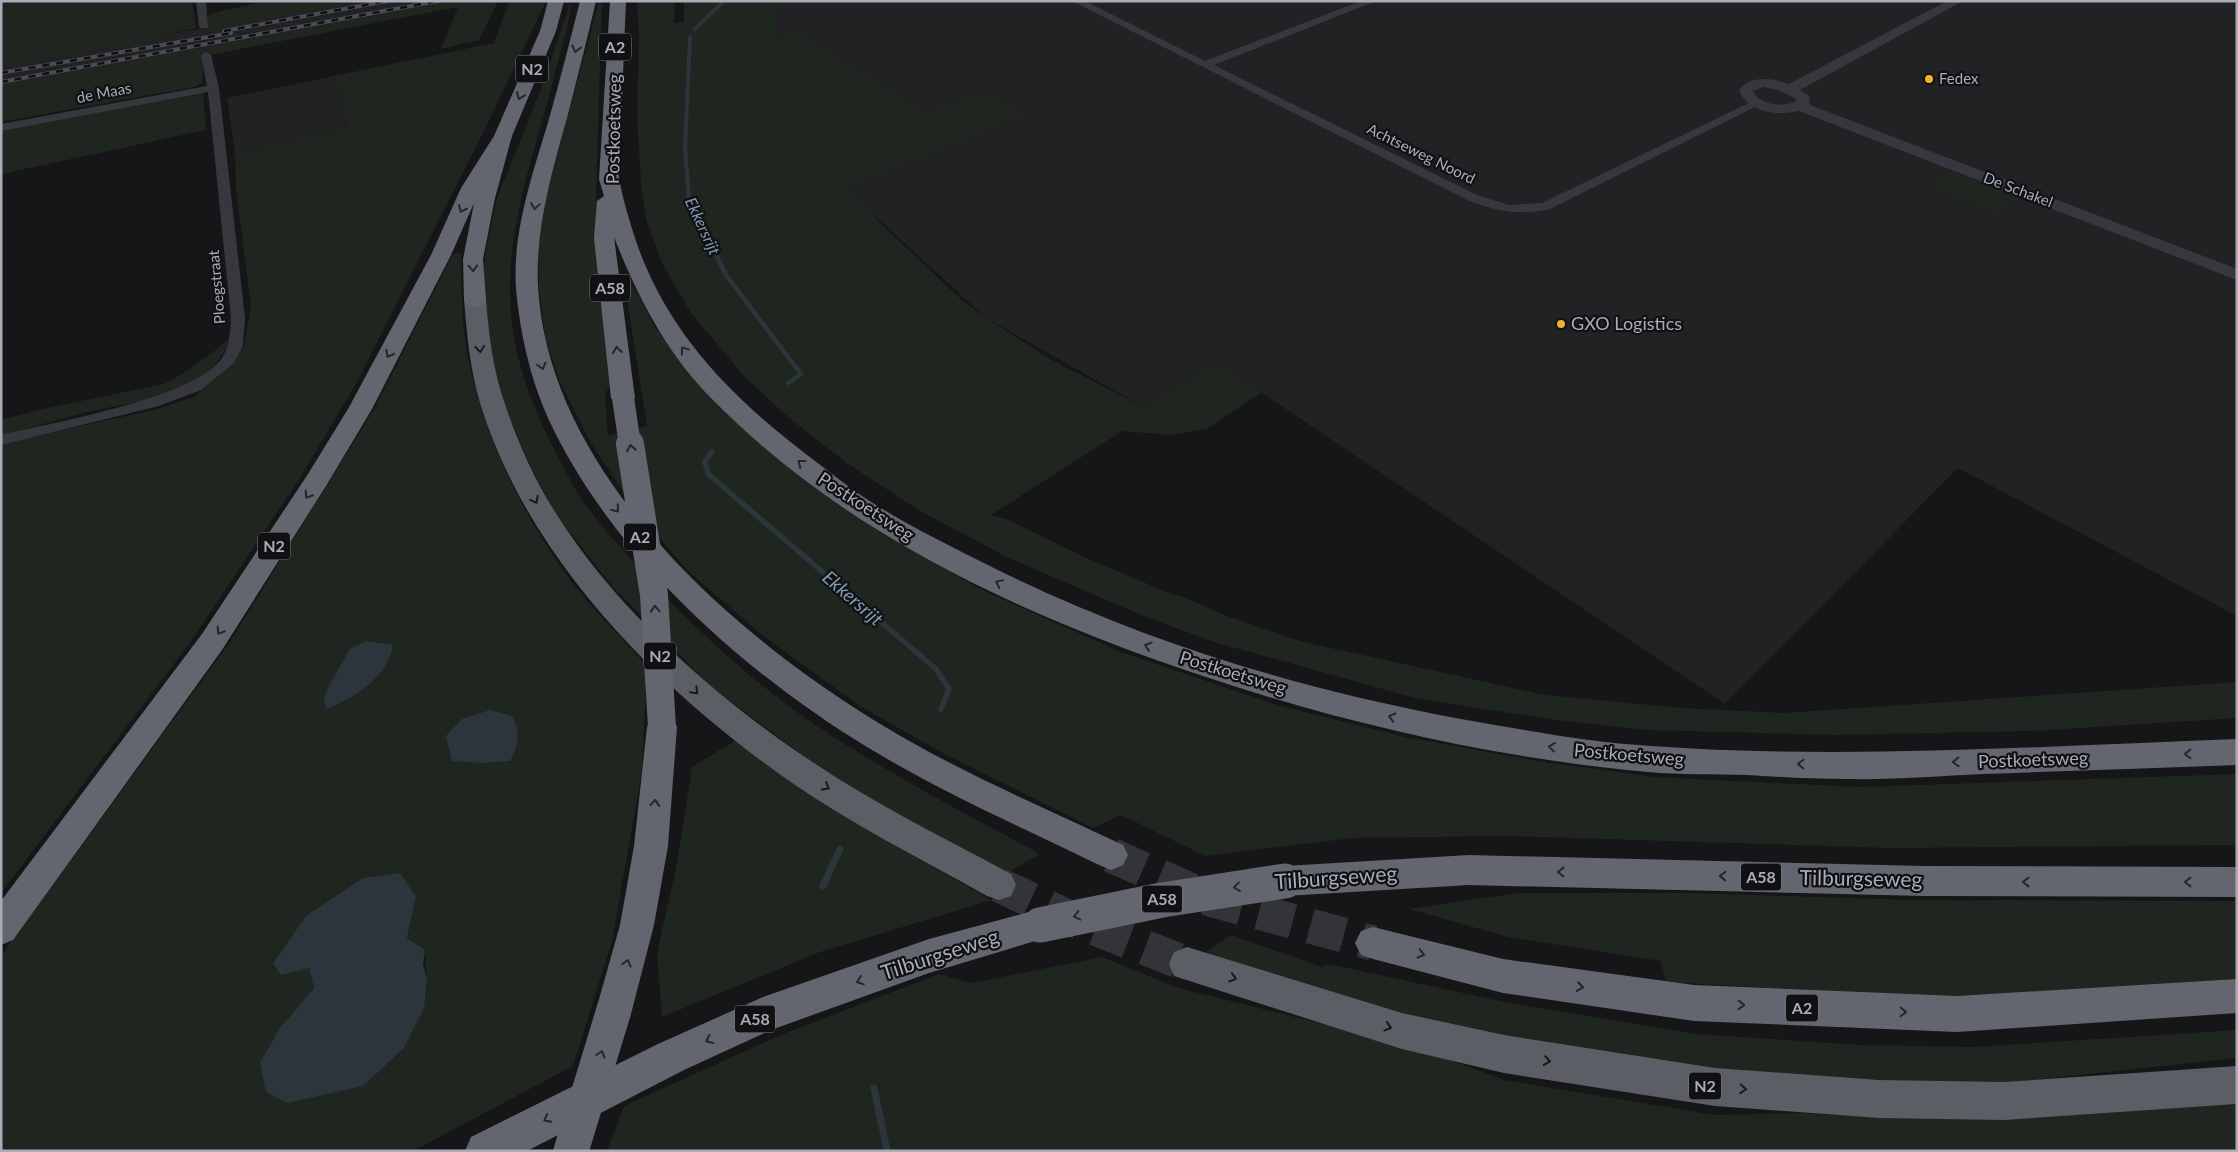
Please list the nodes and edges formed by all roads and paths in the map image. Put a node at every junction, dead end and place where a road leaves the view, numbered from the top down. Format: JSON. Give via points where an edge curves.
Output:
{"nodes":[{"id":1,"x":556,"y":1,"type":"edge"},
{"id":2,"x":588,"y":1,"type":"edge"},
{"id":3,"x":618,"y":1,"type":"edge"},
{"id":4,"x":1077,"y":1,"type":"edge"},
{"id":5,"x":1371,"y":1,"type":"edge"},
{"id":6,"x":1957,"y":1,"type":"edge"},
{"id":7,"x":205,"y":8,"type":"edge"},
{"id":8,"x":204,"y":26,"type":"dead end"},
{"id":9,"x":206,"y":55,"type":"dead end"},
{"id":10,"x":1204,"y":65,"type":"junction"},
{"id":11,"x":213,"y":88,"type":"junction"},
{"id":12,"x":1791,"y":89,"type":"junction"},
{"id":13,"x":1757,"y":103,"type":"junction"},
{"id":14,"x":1800,"y":106,"type":"junction"},
{"id":15,"x":1,"y":128,"type":"edge"},
{"id":16,"x":503,"y":136,"type":"junction"},
{"id":17,"x":609,"y":178,"type":"junction"},
{"id":18,"x":2237,"y":275,"type":"edge"},
{"id":19,"x":1,"y":440,"type":"edge"},
{"id":20,"x":2237,"y":752,"type":"edge"},
{"id":21,"x":1111,"y":855,"type":"tunnel mouth"},
{"id":22,"x":2237,"y":882,"type":"edge"},
{"id":23,"x":999,"y":885,"type":"tunnel mouth"},
{"id":24,"x":1,"y":929,"type":"edge"},
{"id":25,"x":1373,"y":943,"type":"tunnel mouth"},
{"id":26,"x":1187,"y":964,"type":"tunnel mouth"},
{"id":27,"x":2237,"y":996,"type":"edge"},
{"id":28,"x":2237,"y":1085,"type":"edge"},
{"id":29,"x":486,"y":1151,"type":"edge"},
{"id":30,"x":571,"y":1151,"type":"edge"}],
"edges":[{"from":1,"to":16,"type":"highway","number":"N2","one_way":true,"via":[[548,30]]},
{"from":2,"to":21,"type":"highway","number":"A2","one_way":true,"via":[[536,197],[528,250],[527,289],[547,386],[599,488],[681,584],[748,644],[845,717],[931,768]]},
{"from":3,"to":17,"type":"highway","name":"Postkoetsweg","number":"A2"},
{"from":4,"to":10,"type":"street","name":"Achtseweg Noord"},
{"from":5,"to":10,"type":"street"},
{"from":6,"to":12,"type":"street"},
{"from":7,"to":8,"type":"street"},
{"from":9,"to":11,"type":"street","name":"Ploegstraat"},
{"from":10,"to":13,"type":"street","name":"Achtseweg Noord","via":[[1472,198],[1505,210],[1546,206]]},
{"from":11,"to":15,"type":"street","name":"de Maas"},
{"from":11,"to":19,"type":"street","name":"Ploegstraat","via":[[238,318],[236,346],[227,362],[196,387],[154,404]]},
{"from":12,"to":13,"type":"street","via":[[1763,83],[1748,87],[1746,95]]},
{"from":12,"to":14,"type":"street","via":[[1802,96],[1804,103]]},
{"from":13,"to":14,"type":"street","via":[[1785,109]]},
{"from":14,"to":18,"type":"street","name":"De Schakel"},
{"from":16,"to":23,"type":"highway","number":"N2","one_way":true,"via":[[477,231],[473,258],[480,354],[492,403],[514,460],[546,520],[586,576],[625,621],[702,697],[797,769],[886,823]]},
{"from":16,"to":24,"type":"highway","number":"N2","one_way":true,"via":[[472,188],[441,255],[360,409],[318,480],[212,642]]},
{"from":20,"to":17,"type":"highway","name":"Postkoetsweg","number":"A2","one_way":true,"via":[[1850,766],[1650,759],[1539,746],[1406,721],[1278,688],[1127,639],[1013,590],[914,539],[857,505],[784,450],[718,392],[686,353],[644,286],[624,236]]},
{"from":30,"to":17,"type":"highway","number":"A58","one_way":true,"bridge":true,"via":[[637,925],[651,846],[662,727],[654,595],[623,398],[604,238]]},
{"from":22,"to":29,"type":"highway","name":"Tilburgseweg","number":"A58","one_way":true,"bridge":true,"via":[[1924,881],[1469,870],[1285,881],[1212,890],[1129,904],[1040,925],[929,956],[763,1015],[671,1057]]},
{"from":25,"to":27,"type":"highway","number":"A2","one_way":true,"via":[[1503,976],[1694,1003],[1958,1014]]},
{"from":26,"to":28,"type":"highway","number":"N2","one_way":true,"via":[[1402,1031],[1504,1054],[1715,1087],[1879,1099],[2004,1100]]}]}
